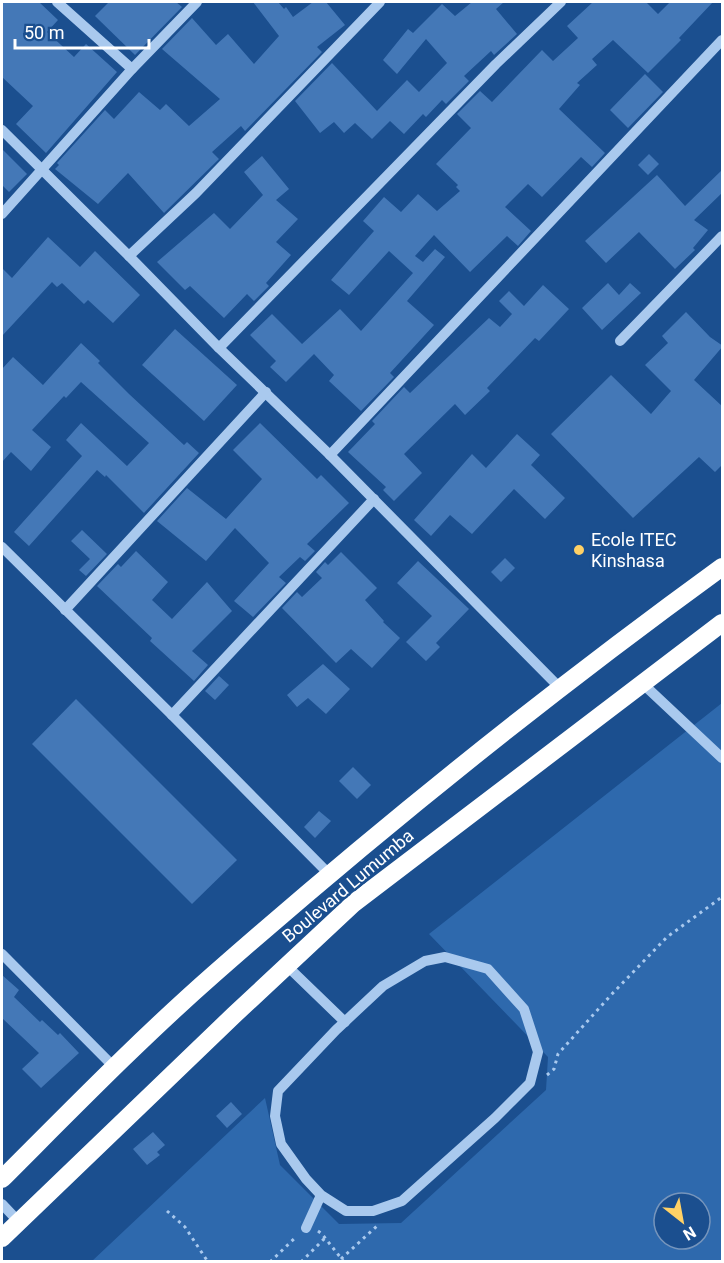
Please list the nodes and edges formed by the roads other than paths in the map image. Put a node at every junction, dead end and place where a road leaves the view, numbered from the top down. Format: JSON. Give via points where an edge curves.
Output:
{"nodes":[{"id":1,"x":57,"y":2,"type":"edge"},
{"id":2,"x":197,"y":2,"type":"edge"},
{"id":3,"x":380,"y":2,"type":"edge"},
{"id":4,"x":561,"y":2,"type":"edge"},
{"id":5,"x":723,"y":40,"type":"edge"},
{"id":6,"x":132,"y":69,"type":"junction"},
{"id":7,"x":2,"y":130,"type":"edge"},
{"id":8,"x":42,"y":171,"type":"junction"},
{"id":9,"x":2,"y":214,"type":"edge"},
{"id":10,"x":723,"y":236,"type":"edge"},
{"id":11,"x":129,"y":256,"type":"junction"},
{"id":12,"x":620,"y":341,"type":"dead end"},
{"id":13,"x":219,"y":348,"type":"junction"},
{"id":14,"x":266,"y":392,"type":"junction"},
{"id":15,"x":330,"y":455,"type":"junction"},
{"id":16,"x":374,"y":499,"type":"junction"},
{"id":17,"x":2,"y":547,"type":"edge"},
{"id":18,"x":723,"y":567,"type":"edge"},
{"id":19,"x":65,"y":610,"type":"junction"},
{"id":20,"x":723,"y":623,"type":"edge"},
{"id":21,"x":642,"y":683,"type":"junction"},
{"id":22,"x":561,"y":688,"type":"junction"},
{"id":23,"x":172,"y":715,"type":"junction"},
{"id":24,"x":723,"y":759,"type":"edge"},
{"id":25,"x":330,"y":875,"type":"junction"},
{"id":26,"x":2,"y":954,"type":"edge"},
{"id":27,"x":286,"y":965,"type":"junction"},
{"id":28,"x":345,"y":1022,"type":"junction"},
{"id":29,"x":114,"y":1067,"type":"junction"},
{"id":30,"x":2,"y":1179,"type":"edge"},
{"id":31,"x":321,"y":1195,"type":"junction"},
{"id":32,"x":2,"y":1204,"type":"edge"},
{"id":33,"x":18,"y":1221,"type":"junction"},
{"id":34,"x":306,"y":1228,"type":"road end"},
{"id":35,"x":2,"y":1238,"type":"edge"}],
"edges":[{"from":1,"to":6,"type":"street"},
{"from":2,"to":6,"type":"street"},
{"from":3,"to":11,"type":"street","via":[[196,193]]},
{"from":4,"to":13,"type":"street"},
{"from":5,"to":15,"type":"street"},
{"from":6,"to":8,"type":"street"},
{"from":7,"to":8,"type":"street"},
{"from":8,"to":9,"type":"street"},
{"from":8,"to":11,"type":"street"},
{"from":10,"to":12,"type":"street"},
{"from":11,"to":13,"type":"street"},
{"from":13,"to":14,"type":"street"},
{"from":14,"to":15,"type":"street"},
{"from":14,"to":19,"type":"street"},
{"from":15,"to":16,"type":"street"},
{"from":16,"to":22,"type":"street"},
{"from":16,"to":23,"type":"street"},
{"from":17,"to":19,"type":"street"},
{"from":18,"to":22,"type":"highway","name":"Boulevard Lumumba"},
{"from":19,"to":23,"type":"street"},
{"from":20,"to":21,"type":"highway","name":"Boulevard Lumumba"},
{"from":21,"to":24,"type":"street"},
{"from":21,"to":27,"type":"highway","name":"Boulevard Lumumba","via":[[354,903]]},
{"from":22,"to":25,"type":"highway","name":"Boulevard Lumumba"},
{"from":23,"to":25,"type":"street"},
{"from":25,"to":29,"type":"highway","name":"Boulevard Lumumba","via":[[212,975]]},
{"from":26,"to":29,"type":"street"},
{"from":27,"to":28,"type":"street"},
{"from":27,"to":33,"type":"highway","name":"Boulevard Lumumba"},
{"from":28,"to":31,"type":"street","via":[[278,1091],[275,1116],[281,1144]]},
{"from":28,"to":31,"type":"street","via":[[383,986],[425,961],[445,957],[488,969],[524,1009],[538,1052],[530,1083],[402,1201],[374,1211],[346,1211]]},
{"from":29,"to":30,"type":"highway","name":"Boulevard Lumumba"},
{"from":31,"to":34,"type":"street"},
{"from":32,"to":33,"type":"street"},
{"from":33,"to":35,"type":"highway","name":"Boulevard Lumumba"}]}
